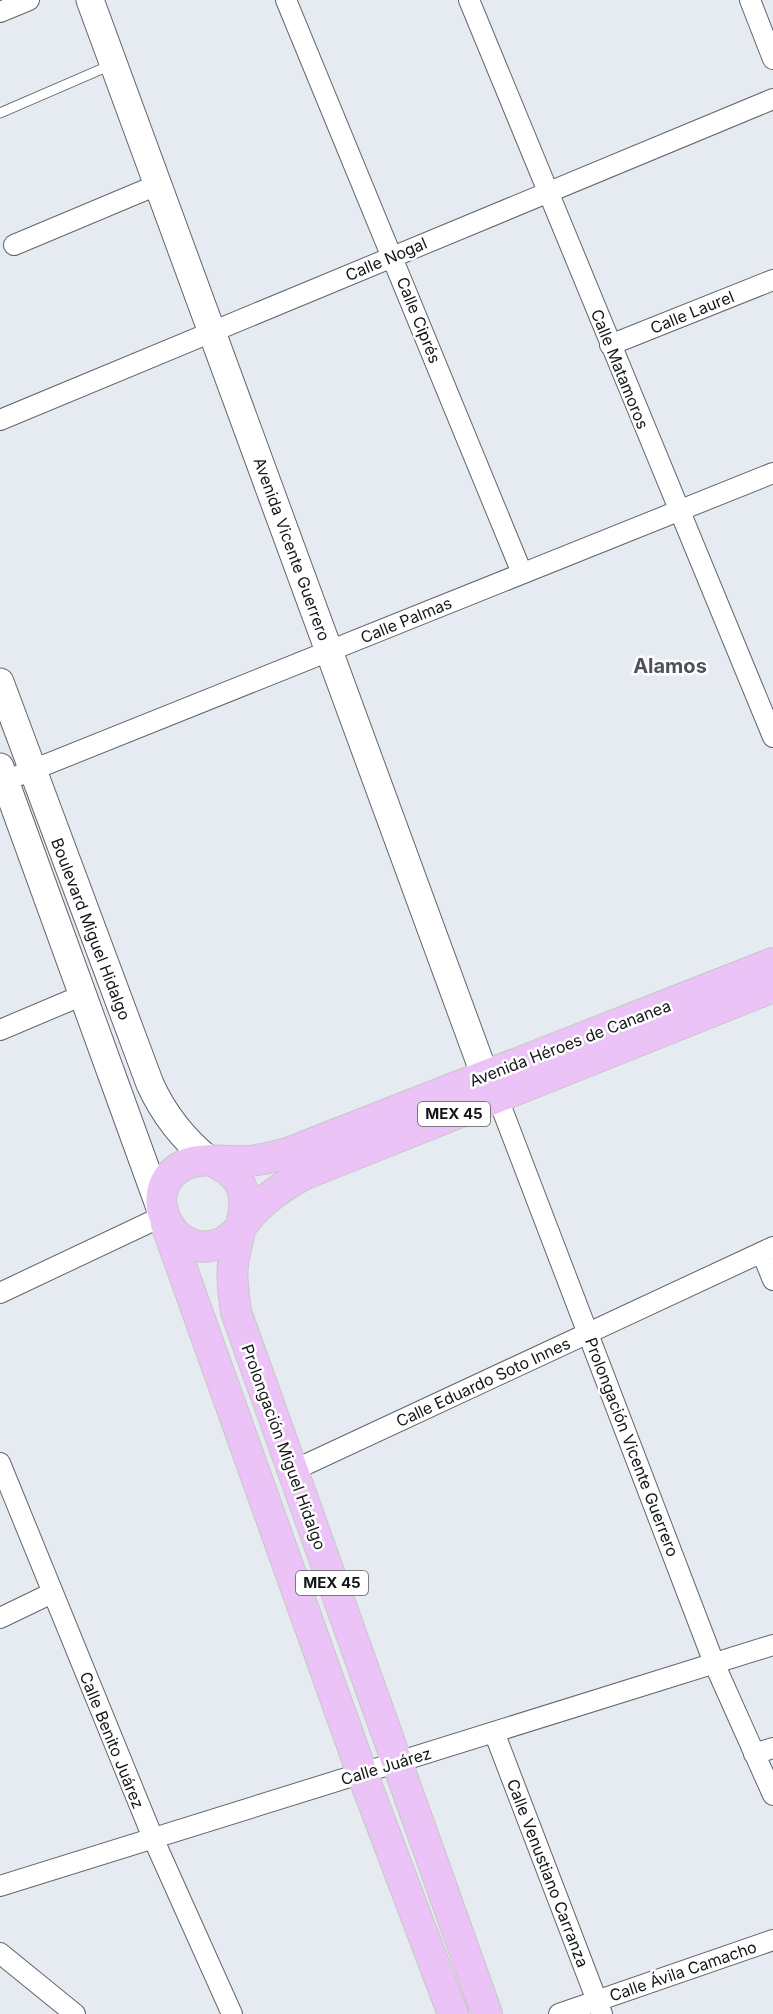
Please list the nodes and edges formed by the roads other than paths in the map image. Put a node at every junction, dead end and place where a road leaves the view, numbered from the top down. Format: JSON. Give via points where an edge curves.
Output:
{"nodes":[{"id":1,"x":29,"y":0,"type":"edge"},
{"id":2,"x":90,"y":0,"type":"edge"},
{"id":3,"x":286,"y":0,"type":"edge"},
{"id":4,"x":470,"y":0,"type":"edge"},
{"id":5,"x":750,"y":0,"type":"edge"},
{"id":6,"x":0,"y":12,"type":"edge"},
{"id":7,"x":773,"y":59,"type":"edge"},
{"id":8,"x":113,"y":64,"type":"junction"},
{"id":9,"x":773,"y":99,"type":"edge"},
{"id":10,"x":0,"y":113,"type":"edge"},
{"id":11,"x":157,"y":184,"type":"junction"},
{"id":12,"x":548,"y":192,"type":"junction"},
{"id":13,"x":14,"y":245,"type":"dead end"},
{"id":14,"x":393,"y":257,"type":"junction"},
{"id":15,"x":773,"y":280,"type":"edge"},
{"id":16,"x":212,"y":332,"type":"junction"},
{"id":17,"x":610,"y":345,"type":"junction"},
{"id":18,"x":0,"y":420,"type":"edge"},
{"id":19,"x":773,"y":473,"type":"edge"},
{"id":20,"x":678,"y":511,"type":"junction"},
{"id":21,"x":522,"y":573,"type":"junction"},
{"id":22,"x":329,"y":651,"type":"junction"},
{"id":23,"x":0,"y":682,"type":"edge"},
{"id":24,"x":773,"y":737,"type":"edge"},
{"id":25,"x":32,"y":770,"type":"junction"},
{"id":26,"x":2,"y":777,"type":"edge"},
{"id":27,"x":773,"y":963,"type":"edge"},
{"id":28,"x":773,"y":987,"type":"edge"},
{"id":29,"x":83,"y":995,"type":"junction"},
{"id":30,"x":0,"y":1030,"type":"edge"},
{"id":31,"x":150,"y":1084,"type":"junction"},
{"id":32,"x":491,"y":1086,"type":"junction"},
{"id":33,"x":119,"y":1097,"type":"junction"},
{"id":34,"x":209,"y":1160,"type":"junction"},
{"id":35,"x":163,"y":1216,"type":"junction"},
{"id":36,"x":243,"y":1223,"type":"junction"},
{"id":37,"x":767,"y":1250,"type":"edge"},
{"id":38,"x":773,"y":1280,"type":"edge"},
{"id":39,"x":0,"y":1293,"type":"edge"},
{"id":40,"x":588,"y":1333,"type":"junction"},
{"id":41,"x":0,"y":1463,"type":"edge"},
{"id":42,"x":292,"y":1471,"type":"junction"},
{"id":43,"x":52,"y":1593,"type":"junction"},
{"id":44,"x":0,"y":1618,"type":"edge"},
{"id":45,"x":773,"y":1645,"type":"edge"},
{"id":46,"x":714,"y":1663,"type":"junction"},
{"id":47,"x":494,"y":1732,"type":"junction"},
{"id":48,"x":764,"y":1751,"type":"edge"},
{"id":49,"x":397,"y":1762,"type":"junction"},
{"id":50,"x":362,"y":1773,"type":"junction"},
{"id":51,"x":773,"y":1796,"type":"edge"},
{"id":52,"x":153,"y":1838,"type":"junction"},
{"id":53,"x":0,"y":1886,"type":"edge"},
{"id":54,"x":773,"y":1940,"type":"edge"},
{"id":55,"x":0,"y":1953,"type":"edge"},
{"id":56,"x":599,"y":2008,"type":"edge"},
{"id":57,"x":75,"y":2014,"type":"edge"},
{"id":58,"x":232,"y":2014,"type":"edge"},
{"id":59,"x":453,"y":2014,"type":"edge"},
{"id":60,"x":487,"y":2014,"type":"edge"},
{"id":61,"x":559,"y":2014,"type":"edge"}],
"edges":[{"from":1,"to":6,"type":"street"},
{"from":2,"to":8,"type":"street","name":"Avenida Vicente Guerrero"},
{"from":3,"to":14,"type":"street","name":"Calle Ciprés"},
{"from":4,"to":12,"type":"street","name":"Calle Matamoros"},
{"from":5,"to":7,"type":"street"},
{"from":8,"to":10,"type":"lane"},
{"from":8,"to":11,"type":"street","name":"Avenida Vicente Guerrero"},
{"from":9,"to":12,"type":"street","name":"Calle Nogal"},
{"from":11,"to":13,"type":"street"},
{"from":11,"to":16,"type":"street","name":"Avenida Vicente Guerrero"},
{"from":12,"to":14,"type":"street","name":"Calle Nogal"},
{"from":12,"to":17,"type":"street","name":"Calle Matamoros"},
{"from":14,"to":16,"type":"street","name":"Calle Nogal"},
{"from":14,"to":21,"type":"street","name":"Calle Ciprés"},
{"from":15,"to":17,"type":"street","name":"Calle Laurel"},
{"from":16,"to":18,"type":"street","name":"Calle Nogal"},
{"from":16,"to":22,"type":"street","name":"Avenida Vicente Guerrero"},
{"from":17,"to":20,"type":"street","name":"Calle Matamoros"},
{"from":19,"to":20,"type":"street","name":"Calle Palmas"},
{"from":20,"to":21,"type":"street","name":"Calle Palmas"},
{"from":20,"to":24,"type":"street","name":"Calle Matamoros"},
{"from":21,"to":22,"type":"street","name":"Calle Palmas"},
{"from":22,"to":25,"type":"street","name":"Calle Palmas"},
{"from":22,"to":32,"type":"street","name":"Avenida Vicente Guerrero"},
{"from":23,"to":25,"type":"street","name":"Boulevard Miguel Hidalgo"},
{"from":25,"to":26,"type":"street","name":"Calle Palmas"},
{"from":25,"to":31,"type":"street","name":"Boulevard Miguel Hidalgo"},
{"from":26,"to":29,"type":"street","name":"Boulevard Miguel Hidalgo"},
{"from":27,"to":32,"type":"main road","name":"Avenida Héroes de Cananea","number":"MEX 45"},
{"from":28,"to":32,"type":"main road","name":"Avenida Héroes de Cananea","number":"MEX 45"},
{"from":29,"to":30,"type":"street"},
{"from":29,"to":33,"type":"street","name":"Boulevard Miguel Hidalgo"},
{"from":31,"to":33,"type":"street"},
{"from":31,"to":34,"type":"street","name":"Boulevard Miguel Hidalgo","via":[[180,1134]]},
{"from":32,"to":34,"type":"main road","name":"Avenida Héroes de Cananea","number":"MEX 45","via":[[288,1153],[249,1161]]},
{"from":32,"to":36,"type":"main road","name":"Avenida Héroes de Cananea","number":"MEX 45","via":[[303,1175],[270,1196]]},
{"from":32,"to":40,"type":"street","name":"Prolongación Vicente Guerrero"},
{"from":33,"to":35,"type":"street","name":"Boulevard Miguel Hidalgo"},
{"from":34,"to":35,"type":"main road","name":"Avenida Héroes de Cananea","number":"MEX 45","via":[[188,1164],[171,1176],[161,1202]]},
{"from":34,"to":36,"type":"main road","name":"Prolongación Miguel Hidalgo","number":"MEX 45","via":[[227,1169],[240,1184],[246,1210]]},
{"from":35,"to":36,"type":"main road","name":"Avenida Héroes de Cananea","number":"MEX 45","via":[[180,1239],[200,1246],[222,1243]]},
{"from":35,"to":39,"type":"street"},
{"from":35,"to":50,"type":"main road","number":"MEX 45"},
{"from":36,"to":42,"type":"main road","name":"Prolongación Miguel Hidalgo","number":"MEX 45","via":[[233,1267],[236,1312]]},
{"from":37,"to":38,"type":"street"},
{"from":37,"to":40,"type":"street","name":"Calle Eduardo Soto Innes"},
{"from":40,"to":42,"type":"street","name":"Calle Eduardo Soto Innes"},
{"from":40,"to":46,"type":"street","name":"Prolongación Vicente Guerrero"},
{"from":41,"to":43,"type":"street","name":"Calle Benito Juárez"},
{"from":42,"to":49,"type":"main road","name":"Prolongación Miguel Hidalgo","number":"MEX 45"},
{"from":43,"to":44,"type":"street"},
{"from":43,"to":52,"type":"street","name":"Calle Benito Juárez"},
{"from":45,"to":46,"type":"street","name":"Calle Juárez"},
{"from":46,"to":47,"type":"street","name":"Calle Juárez"},
{"from":46,"to":48,"type":"street","name":"Prolongación Vicente Guerrero"},
{"from":47,"to":49,"type":"street","name":"Calle Juárez"},
{"from":47,"to":56,"type":"street","name":"Calle Venustiano Carranza"},
{"from":48,"to":51,"type":"street","name":"Prolongación Vicente Guerrero"},
{"from":49,"to":50,"type":"street","name":"Calle Juárez"},
{"from":49,"to":60,"type":"main road","name":"Prolongación Miguel Hidalgo","number":"MEX 45"},
{"from":50,"to":52,"type":"street","name":"Calle Juárez"},
{"from":50,"to":59,"type":"main road","number":"MEX 45"},
{"from":52,"to":53,"type":"street","name":"Calle Juárez"},
{"from":52,"to":58,"type":"street","name":"Calle Benito Juárez"},
{"from":54,"to":56,"type":"street","name":"Calle Ávila Camacho"},
{"from":55,"to":57,"type":"street"},
{"from":56,"to":61,"type":"street","name":"Calle Ávila Camacho"}]}
